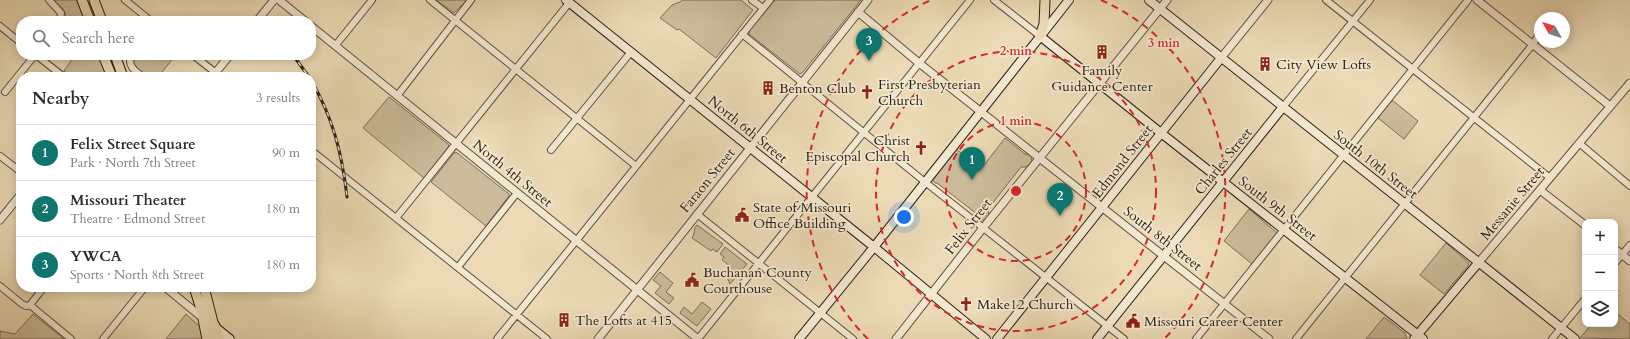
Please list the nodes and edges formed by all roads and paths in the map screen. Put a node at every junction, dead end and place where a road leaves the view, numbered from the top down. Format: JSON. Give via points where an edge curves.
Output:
{"nodes":[{"id":1,"x":49,"y":0,"type":"edge"},
{"id":2,"x":82,"y":0,"type":"edge"},
{"id":3,"x":125,"y":0,"type":"edge"},
{"id":4,"x":274,"y":0,"type":"edge"},
{"id":5,"x":278,"y":0,"type":"edge"},
{"id":6,"x":372,"y":0,"type":"edge"},
{"id":7,"x":430,"y":0,"type":"edge"},
{"id":8,"x":471,"y":0,"type":"edge"},
{"id":9,"x":752,"y":0,"type":"edge"},
{"id":10,"x":770,"y":0,"type":"edge"},
{"id":11,"x":868,"y":0,"type":"edge"},
{"id":12,"x":970,"y":0,"type":"edge"},
{"id":13,"x":994,"y":0,"type":"edge"},
{"id":14,"x":1045,"y":0,"type":"edge"},
{"id":15,"x":1069,"y":0,"type":"edge"},
{"id":16,"x":1149,"y":0,"type":"edge"},
{"id":17,"x":1167,"y":0,"type":"edge"},
{"id":18,"x":1268,"y":0,"type":"edge"},
{"id":19,"x":1326,"y":0,"type":"edge"},
{"id":20,"x":1370,"y":0,"type":"edge"},
{"id":21,"x":1468,"y":0,"type":"edge"},
{"id":22,"x":1477,"y":0,"type":"edge"},
{"id":23,"x":567,"y":1,"type":"edge"},
{"id":24,"x":96,"y":2,"type":"edge"},
{"id":25,"x":763,"y":8,"type":"junction"},
{"id":26,"x":1160,"y":9,"type":"junction"},
{"id":27,"x":858,"y":12,"type":"junction"},
{"id":28,"x":61,"y":16,"type":"edge"},
{"id":29,"x":88,"y":16,"type":"edge"},
{"id":30,"x":100,"y":16,"type":"edge"},
{"id":31,"x":145,"y":16,"type":"edge"},
{"id":32,"x":261,"y":16,"type":"edge"},
{"id":33,"x":298,"y":16,"type":"edge"},
{"id":34,"x":455,"y":20,"type":"junction"},
{"id":35,"x":1353,"y":22,"type":"junction"},
{"id":36,"x":0,"y":26,"type":"edge"},
{"id":37,"x":316,"y":30,"type":"edge"},
{"id":38,"x":742,"y":34,"type":"junction"},
{"id":39,"x":1040,"y":36,"type":"junction"},
{"id":40,"x":16,"y":39,"type":"edge"},
{"id":41,"x":1533,"y":44,"type":"junction"},
{"id":42,"x":335,"y":46,"type":"junction"},
{"id":43,"x":631,"y":52,"type":"junction"},
{"id":44,"x":1221,"y":58,"type":"junction"},
{"id":45,"x":32,"y":60,"type":"edge"},
{"id":46,"x":42,"y":60,"type":"edge"},
{"id":47,"x":105,"y":60,"type":"edge"},
{"id":48,"x":117,"y":60,"type":"edge"},
{"id":49,"x":130,"y":60,"type":"edge"},
{"id":50,"x":198,"y":60,"type":"edge"},
{"id":51,"x":227,"y":60,"type":"edge"},
{"id":52,"x":919,"y":63,"type":"junction"},
{"id":53,"x":516,"y":69,"type":"junction"},
{"id":54,"x":1413,"y":70,"type":"junction"},
{"id":55,"x":22,"y":72,"type":"edge"},
{"id":56,"x":58,"y":72,"type":"edge"},
{"id":57,"x":110,"y":72,"type":"edge"},
{"id":58,"x":121,"y":72,"type":"edge"},
{"id":59,"x":137,"y":72,"type":"edge"},
{"id":60,"x":212,"y":72,"type":"edge"},
{"id":61,"x":219,"y":72,"type":"edge"},
{"id":62,"x":16,"y":79,"type":"edge"},
{"id":63,"x":802,"y":83,"type":"junction"},
{"id":64,"x":1630,"y":83,"type":"edge"},
{"id":65,"x":1099,"y":84,"type":"junction"},
{"id":66,"x":5,"y":92,"type":"dead end"},
{"id":67,"x":397,"y":96,"type":"junction"},
{"id":68,"x":690,"y":100,"type":"junction"},
{"id":69,"x":1610,"y":106,"type":"junction"},
{"id":70,"x":1283,"y":107,"type":"junction"},
{"id":71,"x":981,"y":112,"type":"junction"},
{"id":72,"x":577,"y":118,"type":"junction"},
{"id":73,"x":1474,"y":118,"type":"junction"},
{"id":74,"x":863,"y":132,"type":"junction"},
{"id":75,"x":1161,"y":133,"type":"junction"},
{"id":76,"x":1579,"y":143,"type":"junction"},
{"id":77,"x":456,"y":144,"type":"junction"},
{"id":78,"x":750,"y":148,"type":"junction"},
{"id":79,"x":551,"y":150,"type":"dead end"},
{"id":80,"x":316,"y":154,"type":"edge"},
{"id":81,"x":0,"y":156,"type":"edge"},
{"id":82,"x":1344,"y":156,"type":"junction"},
{"id":83,"x":1040,"y":158,"type":"junction"},
{"id":84,"x":636,"y":166,"type":"junction"},
{"id":85,"x":16,"y":168,"type":"edge"},
{"id":86,"x":1550,"y":178,"type":"junction"},
{"id":87,"x":1223,"y":181,"type":"junction"},
{"id":88,"x":925,"y":182,"type":"junction"},
{"id":89,"x":1630,"y":186,"type":"edge"},
{"id":90,"x":1540,"y":190,"type":"junction"},
{"id":91,"x":518,"y":193,"type":"junction"},
{"id":92,"x":811,"y":197,"type":"junction"},
{"id":93,"x":16,"y":200,"type":"edge"},
{"id":94,"x":1405,"y":204,"type":"junction"},
{"id":95,"x":1102,"y":207,"type":"junction"},
{"id":96,"x":697,"y":214,"type":"junction"},
{"id":97,"x":396,"y":218,"type":"junction"},
{"id":98,"x":0,"y":220,"type":"edge"},
{"id":99,"x":1582,"y":223,"type":"edge"},
{"id":100,"x":983,"y":228,"type":"junction"},
{"id":101,"x":1284,"y":230,"type":"junction"},
{"id":102,"x":576,"y":241,"type":"junction"},
{"id":103,"x":1630,"y":245,"type":"edge"},
{"id":104,"x":874,"y":247,"type":"junction"},
{"id":105,"x":1618,"y":251,"type":"edge"},
{"id":106,"x":1622,"y":254,"type":"junction"},
{"id":107,"x":1164,"y":255,"type":"junction"},
{"id":108,"x":1618,"y":259,"type":"edge"},
{"id":109,"x":1630,"y":261,"type":"edge"},
{"id":110,"x":1479,"y":262,"type":"junction"},
{"id":111,"x":758,"y":263,"type":"junction"},
{"id":112,"x":458,"y":267,"type":"junction"},
{"id":113,"x":1046,"y":278,"type":"junction"},
{"id":114,"x":1345,"y":278,"type":"junction"},
{"id":115,"x":0,"y":286,"type":"edge"},
{"id":116,"x":637,"y":290,"type":"junction"},
{"id":117,"x":40,"y":292,"type":"edge"},
{"id":118,"x":141,"y":292,"type":"edge"},
{"id":119,"x":171,"y":292,"type":"edge"},
{"id":120,"x":196,"y":292,"type":"edge"},
{"id":121,"x":205,"y":292,"type":"edge"},
{"id":122,"x":932,"y":294,"type":"junction"},
{"id":123,"x":1582,"y":303,"type":"edge"},
{"id":124,"x":1225,"y":304,"type":"junction"},
{"id":125,"x":30,"y":305,"type":"junction"},
{"id":126,"x":820,"y":312,"type":"junction"},
{"id":127,"x":517,"y":314,"type":"junction"},
{"id":128,"x":204,"y":319,"type":"junction"},
{"id":129,"x":214,"y":326,"type":"junction"},
{"id":130,"x":1108,"y":326,"type":"junction"},
{"id":131,"x":1561,"y":328,"type":"junction"},
{"id":132,"x":1418,"y":338,"type":"edge"},
{"id":133,"x":71,"y":339,"type":"edge"},
{"id":134,"x":103,"y":339,"type":"edge"},
{"id":135,"x":208,"y":339,"type":"edge"},
{"id":136,"x":218,"y":339,"type":"edge"},
{"id":137,"x":230,"y":339,"type":"edge"},
{"id":138,"x":497,"y":339,"type":"edge"},
{"id":139,"x":547,"y":339,"type":"edge"},
{"id":140,"x":598,"y":339,"type":"edge"},
{"id":141,"x":698,"y":339,"type":"edge"},
{"id":142,"x":799,"y":339,"type":"edge"},
{"id":143,"x":853,"y":339,"type":"edge"},
{"id":144,"x":896,"y":339,"type":"edge"},
{"id":145,"x":986,"y":339,"type":"edge"},
{"id":146,"x":997,"y":339,"type":"edge"},
{"id":147,"x":1097,"y":339,"type":"edge"},
{"id":148,"x":1124,"y":339,"type":"edge"},
{"id":149,"x":1196,"y":339,"type":"edge"},
{"id":150,"x":1269,"y":339,"type":"edge"},
{"id":151,"x":1296,"y":339,"type":"edge"},
{"id":152,"x":1552,"y":339,"type":"edge"},
{"id":153,"x":1575,"y":339,"type":"edge"}],
"edges":[{"from":1,"to":28,"type":"street","via":[[61,13]]},
{"from":2,"to":29,"type":"main road"},
{"from":3,"to":31,"type":"street"},
{"from":4,"to":32,"type":"street"},
{"from":5,"to":33,"type":"street"},
{"from":6,"to":42,"type":"street"},
{"from":7,"to":34,"type":"street"},
{"from":8,"to":34,"type":"street"},
{"from":9,"to":25,"type":"street"},
{"from":10,"to":25,"type":"street"},
{"from":11,"to":27,"type":"street","name":"Faraon Street"},
{"from":12,"to":52,"type":"street"},
{"from":13,"to":39,"type":"street"},
{"from":14,"to":39,"type":"main road","via":[[1044,24]]},
{"from":15,"to":39,"type":"main road"},
{"from":16,"to":26,"type":"main road","name":"South 10th Street"},
{"from":17,"to":26,"type":"street","name":"Felix Street"},
{"from":18,"to":44,"type":"street","name":"Edmond Street"},
{"from":19,"to":35,"type":"street"},
{"from":20,"to":35,"type":"street","name":"Charles Street"},
{"from":21,"to":54,"type":"street"},
{"from":22,"to":41,"type":"street"},
{"from":23,"to":43,"type":"main road","name":"North 6th Street"},
{"from":23,"to":53,"type":"street"},
{"from":24,"to":30,"type":"main road"},
{"from":25,"to":38,"type":"street"},
{"from":26,"to":44,"type":"main road","name":"South 10th Street"},
{"from":26,"to":65,"type":"street","name":"Felix Street"},
{"from":27,"to":52,"type":"street","name":"South 8th Street"},
{"from":27,"to":63,"type":"street","name":"Faraon Street"},
{"from":34,"to":53,"type":"street"},
{"from":34,"to":67,"type":"street"},
{"from":35,"to":54,"type":"street"},
{"from":35,"to":70,"type":"street","name":"Charles Street"},
{"from":36,"to":40,"type":"street"},
{"from":37,"to":42,"type":"street","name":"North 4th Street"},
{"from":38,"to":63,"type":"street"},
{"from":38,"to":68,"type":"street"},
{"from":39,"to":65,"type":"main road","name":"South 9th Street"},
{"from":39,"to":71,"type":"main road"},
{"from":41,"to":69,"type":"street"},
{"from":41,"to":73,"type":"street"},
{"from":42,"to":67,"type":"street","name":"North 4th Street"},
{"from":43,"to":68,"type":"main road","name":"North 6th Street"},
{"from":43,"to":72,"type":"street"},
{"from":44,"to":70,"type":"main road","name":"South 10th Street"},
{"from":44,"to":75,"type":"main road","name":"Edmond Street"},
{"from":45,"to":55,"type":"street"},
{"from":46,"to":56,"type":"street"},
{"from":47,"to":57,"type":"main road"},
{"from":48,"to":58,"type":"main road"},
{"from":49,"to":59,"type":"street","via":[[130,66]]},
{"from":50,"to":60,"type":"street"},
{"from":51,"to":61,"type":"street"},
{"from":52,"to":71,"type":"street","name":"South 8th Street"},
{"from":52,"to":74,"type":"street"},
{"from":53,"to":72,"type":"street"},
{"from":53,"to":77,"type":"street"},
{"from":54,"to":73,"type":"street"},
{"from":54,"to":82,"type":"street"},
{"from":62,"to":66,"type":"street"},
{"from":63,"to":74,"type":"street"},
{"from":63,"to":78,"type":"street","name":"Faraon Street"},
{"from":64,"to":69,"type":"street","name":"Messanie Street"},
{"from":65,"to":75,"type":"main road","name":"South 9th Street"},
{"from":65,"to":83,"type":"street","name":"Felix Street"},
{"from":67,"to":77,"type":"street","name":"North 4th Street"},
{"from":68,"to":78,"type":"main road","name":"North 6th Street"},
{"from":68,"to":84,"type":"street"},
{"from":69,"to":76,"type":"street","name":"Messanie Street"},
{"from":70,"to":82,"type":"main road","name":"South 10th Street"},
{"from":70,"to":87,"type":"main road","name":"Charles Street"},
{"from":71,"to":83,"type":"street","name":"South 8th Street"},
{"from":71,"to":88,"type":"main road"},
{"from":72,"to":79,"type":"street"},
{"from":72,"to":84,"type":"street"},
{"from":73,"to":86,"type":"street"},
{"from":73,"to":94,"type":"street"},
{"from":74,"to":88,"type":"street"},
{"from":74,"to":92,"type":"street"},
{"from":75,"to":87,"type":"main road","name":"South 9th Street"},
{"from":75,"to":95,"type":"main road","name":"Edmond Street"},
{"from":76,"to":86,"type":"street","name":"Messanie Street"},
{"from":76,"to":89,"type":"street"},
{"from":77,"to":91,"type":"street","name":"North 4th Street"},
{"from":77,"to":97,"type":"street"},
{"from":78,"to":92,"type":"main road","name":"North 6th Street"},
{"from":78,"to":96,"type":"street","name":"Faraon Street"},
{"from":80,"to":97,"type":"street"},
{"from":81,"to":85,"type":"street"},
{"from":82,"to":94,"type":"main road","name":"South 10th Street"},
{"from":82,"to":101,"type":"street"},
{"from":83,"to":95,"type":"street","name":"South 8th Street"},
{"from":83,"to":100,"type":"street","name":"Felix Street"},
{"from":84,"to":102,"type":"street"},
{"from":86,"to":90,"type":"street","name":"Messanie Street"},
{"from":87,"to":101,"type":"main road","name":"South 9th Street"},
{"from":87,"to":107,"type":"main road","name":"Charles Street"},
{"from":88,"to":100,"type":"street"},
{"from":88,"to":104,"type":"main road"},
{"from":90,"to":99,"type":"street"},
{"from":90,"to":110,"type":"street","name":"Messanie Street"},
{"from":91,"to":102,"type":"street","name":"North 4th Street"},
{"from":91,"to":112,"type":"street"},
{"from":92,"to":104,"type":"main road","name":"North 6th Street"},
{"from":92,"to":111,"type":"street"},
{"from":93,"to":98,"type":"street"},
{"from":94,"to":110,"type":"main road","name":"South 10th Street"},
{"from":94,"to":114,"type":"street"},
{"from":95,"to":107,"type":"street","name":"South 8th Street"},
{"from":95,"to":113,"type":"main road","name":"Edmond Street"},
{"from":96,"to":111,"type":"street"},
{"from":96,"to":116,"type":"street","name":"Faraon Street"},
{"from":97,"to":112,"type":"street"},
{"from":100,"to":113,"type":"street"},
{"from":100,"to":122,"type":"street","name":"Felix Street"},
{"from":101,"to":114,"type":"main road","name":"South 9th Street"},
{"from":101,"to":124,"type":"street"},
{"from":102,"to":116,"type":"street","name":"North 4th Street"},
{"from":102,"to":127,"type":"street"},
{"from":103,"to":106,"type":"street"},
{"from":104,"to":122,"type":"main road","name":"North 6th Street"},
{"from":104,"to":126,"type":"main road"},
{"from":105,"to":106,"type":"street"},
{"from":106,"to":108,"type":"street"},
{"from":106,"to":109,"type":"street"},
{"from":107,"to":124,"type":"street","name":"South 8th Street"},
{"from":107,"to":130,"type":"main road","name":"Charles Street"},
{"from":110,"to":131,"type":"main road","name":"South 10th Street"},
{"from":110,"to":132,"type":"main road","name":"Messanie Street"},
{"from":111,"to":126,"type":"street"},
{"from":111,"to":141,"type":"street"},
{"from":112,"to":127,"type":"street"},
{"from":113,"to":130,"type":"street"},
{"from":113,"to":146,"type":"main road","name":"Edmond Street"},
{"from":114,"to":132,"type":"main road","name":"South 9th Street"},
{"from":114,"to":151,"type":"street"},
{"from":115,"to":125,"type":"street","via":[[22,304]]},
{"from":116,"to":140,"type":"street","name":"Faraon Street"},
{"from":116,"to":141,"type":"street","name":"North 4th Street"},
{"from":117,"to":125,"type":"street"},
{"from":118,"to":134,"type":"street"},
{"from":119,"to":128,"type":"street"},
{"from":120,"to":128,"type":"main road"},
{"from":121,"to":129,"type":"main road"},
{"from":122,"to":144,"type":"street","name":"Felix Street"},
{"from":122,"to":145,"type":"main road","name":"North 6th Street"},
{"from":123,"to":131,"type":"street"},
{"from":124,"to":149,"type":"street"},
{"from":124,"to":150,"type":"street","name":"South 8th Street"},
{"from":125,"to":133,"type":"street"},
{"from":126,"to":142,"type":"main road"},
{"from":126,"to":143,"type":"street"},
{"from":127,"to":138,"type":"street"},
{"from":127,"to":139,"type":"street"},
{"from":128,"to":129,"type":"main road"},
{"from":128,"to":135,"type":"highway"},
{"from":129,"to":136,"type":"highway"},
{"from":129,"to":137,"type":"main road"},
{"from":130,"to":147,"type":"main road","name":"Charles Street"},
{"from":130,"to":148,"type":"street"},
{"from":131,"to":152,"type":"street"},
{"from":131,"to":153,"type":"main road","name":"South 10th Street"}]}
